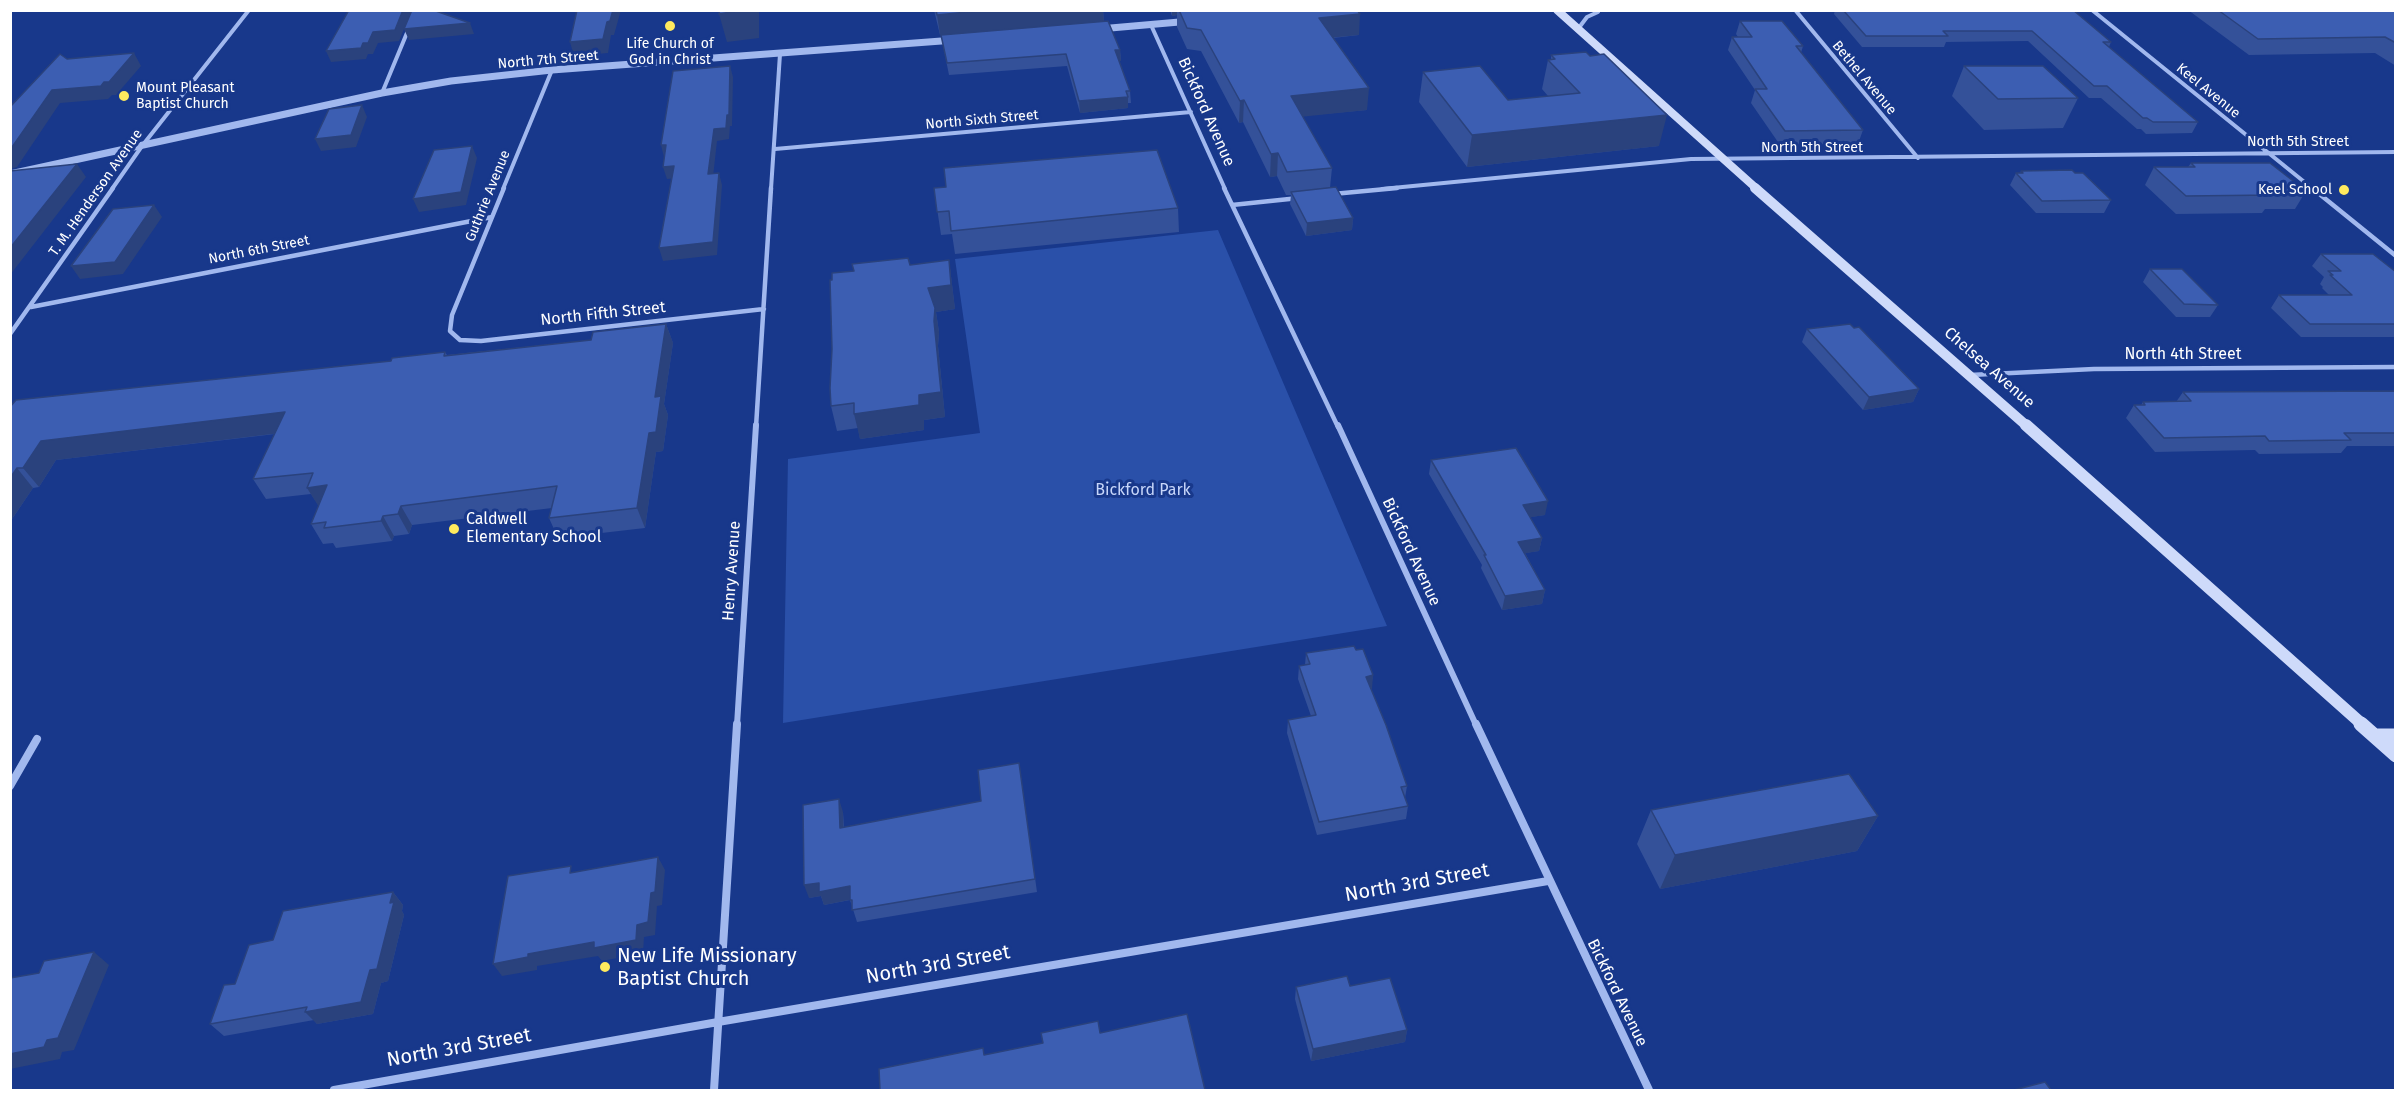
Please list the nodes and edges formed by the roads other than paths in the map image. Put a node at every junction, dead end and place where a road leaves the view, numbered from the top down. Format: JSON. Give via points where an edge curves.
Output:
{"nodes":[{"id":1,"x":249,"y":10,"type":"edge"},
{"id":2,"x":1557,"y":10,"type":"edge"},
{"id":3,"x":1582,"y":10,"type":"edge"},
{"id":4,"x":1840,"y":10,"type":"edge"},
{"id":5,"x":2092,"y":10,"type":"edge"},
{"id":6,"x":1796,"y":11,"type":"edge"},
{"id":7,"x":1598,"y":12,"type":"junction"},
{"id":8,"x":412,"y":21,"type":"edge"},
{"id":9,"x":1197,"y":21,"type":"edge"},
{"id":10,"x":1151,"y":25,"type":"junction"},
{"id":11,"x":1578,"y":28,"type":"junction"},
{"id":12,"x":1096,"y":29,"type":"edge"},
{"id":13,"x":958,"y":40,"type":"edge"},
{"id":14,"x":780,"y":54,"type":"junction"},
{"id":15,"x":552,"y":70,"type":"junction"},
{"id":16,"x":382,"y":93,"type":"junction"},
{"id":17,"x":1191,"y":111,"type":"junction"},
{"id":18,"x":142,"y":146,"type":"junction"},
{"id":19,"x":775,"y":150,"type":"junction"},
{"id":20,"x":2396,"y":152,"type":"edge"},
{"id":21,"x":2268,"y":153,"type":"junction"},
{"id":22,"x":1722,"y":158,"type":"junction"},
{"id":23,"x":1918,"y":158,"type":"junction"},
{"id":24,"x":10,"y":174,"type":"edge"},
{"id":25,"x":1324,"y":195,"type":"edge"},
{"id":26,"x":1301,"y":198,"type":"edge"},
{"id":27,"x":1232,"y":205,"type":"junction"},
{"id":28,"x":492,"y":217,"type":"junction"},
{"id":29,"x":2396,"y":256,"type":"edge"},
{"id":30,"x":31,"y":307,"type":"junction"},
{"id":31,"x":764,"y":309,"type":"junction"},
{"id":32,"x":450,"y":331,"type":"joint"},
{"id":33,"x":10,"y":334,"type":"edge"},
{"id":34,"x":2396,"y":367,"type":"edge"},
{"id":35,"x":1970,"y":375,"type":"junction"},
{"id":36,"x":2376,"y":736,"type":"junction"},
{"id":37,"x":2396,"y":736,"type":"edge"},
{"id":38,"x":37,"y":739,"type":"dead end"},
{"id":39,"x":2396,"y":755,"type":"edge"},
{"id":40,"x":10,"y":786,"type":"edge"},
{"id":41,"x":1548,"y":881,"type":"junction"},
{"id":42,"x":718,"y":1022,"type":"junction"},
{"id":43,"x":334,"y":1090,"type":"edge"},
{"id":44,"x":714,"y":1090,"type":"edge"},
{"id":45,"x":1649,"y":1090,"type":"edge"}],
"edges":[{"from":1,"to":18,"type":"street","name":"T. M. Henderson Avenue"},
{"from":2,"to":11,"type":"main road","name":"Chelsea Avenue"},
{"from":3,"to":7,"type":"street"},
{"from":4,"to":6,"type":"street"},
{"from":5,"to":21,"type":"street","name":"Keel Avenue"},
{"from":6,"to":7,"type":"street"},
{"from":6,"to":23,"type":"street","name":"Bethel Avenue"},
{"from":7,"to":11,"type":"street"},
{"from":8,"to":16,"type":"street"},
{"from":9,"to":10,"type":"street"},
{"from":10,"to":12,"type":"street"},
{"from":10,"to":17,"type":"street","name":"Bickford Avenue"},
{"from":11,"to":22,"type":"main road","name":"Chelsea Avenue"},
{"from":13,"to":14,"type":"street","name":"North 7th Street"},
{"from":14,"to":15,"type":"street","name":"North 7th Street"},
{"from":14,"to":19,"type":"street","name":"Henry Avenue"},
{"from":15,"to":16,"type":"street","name":"North 7th Street"},
{"from":15,"to":28,"type":"street","name":"Guthrie Avenue"},
{"from":16,"to":18,"type":"street","name":"North 7th Street"},
{"from":17,"to":19,"type":"street","name":"North Sixth Street"},
{"from":17,"to":27,"type":"street","name":"Bickford Avenue"},
{"from":18,"to":24,"type":"street","name":"North 7th Street"},
{"from":18,"to":30,"type":"street","name":"T. M. Henderson Avenue"},
{"from":19,"to":31,"type":"street","name":"Henry Avenue"},
{"from":20,"to":21,"type":"street","name":"North 5th Street"},
{"from":21,"to":23,"type":"street","name":"North 5th Street"},
{"from":21,"to":29,"type":"street","name":"Keel Avenue"},
{"from":22,"to":23,"type":"street","name":"North 5th Street"},
{"from":22,"to":25,"type":"street","name":"North 5th Street"},
{"from":22,"to":35,"type":"main road","name":"Chelsea Avenue"},
{"from":26,"to":27,"type":"street"},
{"from":27,"to":41,"type":"street","name":"Bickford Avenue"},
{"from":28,"to":30,"type":"street","name":"North 6th Street"},
{"from":28,"to":32,"type":"street","name":"Guthrie Avenue","via":[[452,315]]},
{"from":30,"to":33,"type":"street","name":"T. M. Henderson Avenue"},
{"from":31,"to":32,"type":"street","name":"North Fifth Street","via":[[470,342],[460,340]]},
{"from":31,"to":42,"type":"street","name":"Henry Avenue"},
{"from":34,"to":35,"type":"street","name":"North 4th Street","via":[[2094,369]]},
{"from":35,"to":36,"type":"main road","name":"Chelsea Avenue"},
{"from":36,"to":37,"type":"main road"},
{"from":36,"to":39,"type":"main road","name":"Chelsea Avenue"},
{"from":38,"to":40,"type":"street"},
{"from":41,"to":42,"type":"street","name":"North 3rd Street"},
{"from":41,"to":45,"type":"street","name":"Bickford Avenue"},
{"from":42,"to":43,"type":"street","name":"North 3rd Street"},
{"from":42,"to":44,"type":"street","name":"Henry Avenue"}]}
